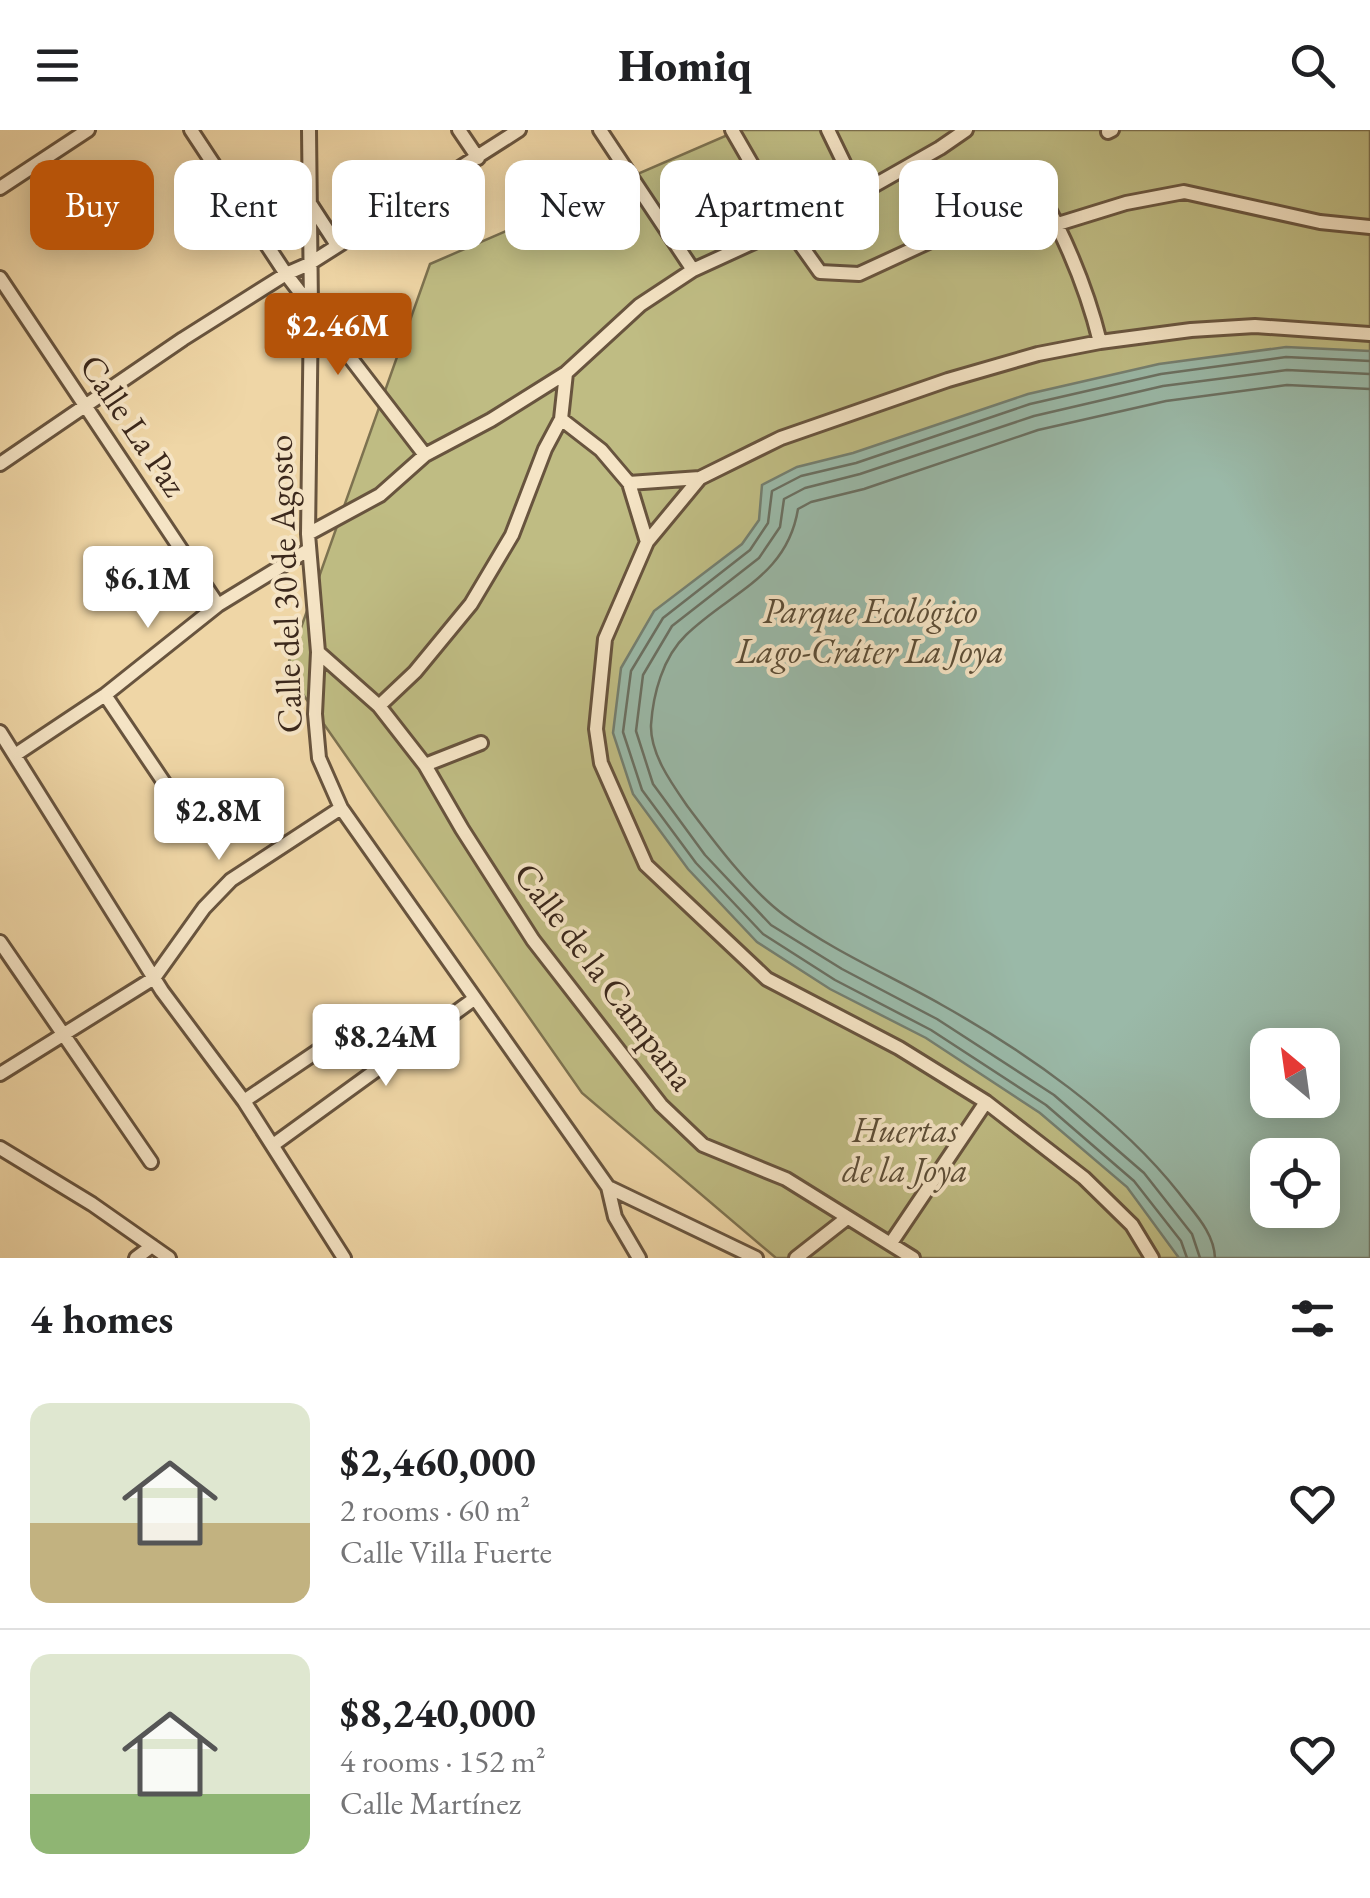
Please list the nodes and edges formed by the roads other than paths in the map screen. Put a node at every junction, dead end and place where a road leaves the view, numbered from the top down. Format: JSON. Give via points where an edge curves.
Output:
{"nodes":[{"id":1,"x":88,"y":130,"type":"edge"},
{"id":2,"x":191,"y":130,"type":"edge"},
{"id":3,"x":308,"y":130,"type":"edge"},
{"id":4,"x":459,"y":130,"type":"edge"},
{"id":5,"x":519,"y":130,"type":"edge"},
{"id":6,"x":600,"y":130,"type":"edge"},
{"id":7,"x":732,"y":130,"type":"edge"},
{"id":8,"x":828,"y":130,"type":"edge"},
{"id":9,"x":966,"y":130,"type":"edge"},
{"id":10,"x":478,"y":158,"type":"junction"},
{"id":11,"x":309,"y":160,"type":"edge"},
{"id":12,"x":475,"y":160,"type":"edge"},
{"id":13,"x":749,"y":160,"type":"edge"},
{"id":14,"x":843,"y":160,"type":"edge"},
{"id":15,"x":879,"y":183,"type":"edge"},
{"id":16,"x":0,"y":188,"type":"edge"},
{"id":17,"x":312,"y":206,"type":"edge"},
{"id":18,"x":1058,"y":224,"type":"joint"},
{"id":19,"x":1370,"y":227,"type":"edge"},
{"id":20,"x":332,"y":237,"type":"edge"},
{"id":21,"x":332,"y":248,"type":"edge"},
{"id":22,"x":309,"y":250,"type":"edge"},
{"id":23,"x":737,"y":250,"type":"edge"},
{"id":24,"x":804,"y":250,"type":"edge"},
{"id":25,"x":911,"y":250,"type":"edge"},
{"id":26,"x":309,"y":264,"type":"junction"},
{"id":27,"x":692,"y":270,"type":"junction"},
{"id":28,"x":286,"y":274,"type":"junction"},
{"id":29,"x":0,"y":278,"type":"edge"},
{"id":30,"x":311,"y":307,"type":"junction"},
{"id":31,"x":1370,"y":334,"type":"edge"},
{"id":32,"x":1100,"y":342,"type":"junction"},
{"id":33,"x":566,"y":373,"type":"junction"},
{"id":34,"x":87,"y":407,"type":"junction"},
{"id":35,"x":562,"y":419,"type":"junction"},
{"id":36,"x":425,"y":455,"type":"junction"},
{"id":37,"x":0,"y":464,"type":"edge"},
{"id":38,"x":700,"y":478,"type":"junction"},
{"id":39,"x":628,"y":483,"type":"junction"},
{"id":40,"x":308,"y":534,"type":"junction"},
{"id":41,"x":647,"y":542,"type":"junction"},
{"id":42,"x":308,"y":550,"type":"junction"},
{"id":43,"x":218,"y":605,"type":"junction"},
{"id":44,"x":318,"y":652,"type":"junction"},
{"id":45,"x":105,"y":695,"type":"junction"},
{"id":46,"x":379,"y":706,"type":"junction"},
{"id":47,"x":0,"y":732,"type":"edge"},
{"id":48,"x":481,"y":742,"type":"dead end"},
{"id":49,"x":14,"y":755,"type":"junction"},
{"id":50,"x":426,"y":765,"type":"junction"},
{"id":51,"x":164,"y":784,"type":"dead end"},
{"id":52,"x":340,"y":808,"type":"junction"},
{"id":53,"x":0,"y":942,"type":"edge"},
{"id":54,"x":154,"y":978,"type":"junction"},
{"id":55,"x":474,"y":999,"type":"junction"},
{"id":56,"x":65,"y":1034,"type":"junction"},
{"id":57,"x":334,"y":1040,"type":"dead end"},
{"id":58,"x":0,"y":1074,"type":"edge"},
{"id":59,"x":244,"y":1101,"type":"junction"},
{"id":60,"x":986,"y":1102,"type":"junction"},
{"id":61,"x":273,"y":1146,"type":"junction"},
{"id":62,"x":0,"y":1148,"type":"edge"},
{"id":63,"x":151,"y":1162,"type":"dead end"},
{"id":64,"x":608,"y":1187,"type":"junction"},
{"id":65,"x":848,"y":1218,"type":"junction"},
{"id":66,"x":891,"y":1243,"type":"junction"},
{"id":67,"x":152,"y":1246,"type":"junction"},
{"id":68,"x":136,"y":1258,"type":"edge"},
{"id":69,"x":169,"y":1258,"type":"edge"},
{"id":70,"x":344,"y":1258,"type":"edge"},
{"id":71,"x":639,"y":1258,"type":"edge"},
{"id":72,"x":756,"y":1258,"type":"edge"},
{"id":73,"x":796,"y":1258,"type":"edge"},
{"id":74,"x":912,"y":1258,"type":"edge"},
{"id":75,"x":1152,"y":1258,"type":"edge"}],
"edges":[{"from":1,"to":16,"type":"street"},
{"from":2,"to":28,"type":"street"},
{"from":3,"to":11,"type":"street","name":"Calle del 30 de Agosto"},
{"from":4,"to":10,"type":"street"},
{"from":5,"to":10,"type":"street"},
{"from":6,"to":27,"type":"street"},
{"from":7,"to":13,"type":"street"},
{"from":8,"to":14,"type":"street"},
{"from":9,"to":15,"type":"street"},
{"from":10,"to":12,"type":"street"},
{"from":17,"to":20,"type":"street"},
{"from":18,"to":19,"type":"street","via":[[1184,192]]},
{"from":18,"to":32,"type":"street"},
{"from":21,"to":26,"type":"street"},
{"from":22,"to":26,"type":"street","name":"Calle del 30 de Agosto"},
{"from":23,"to":27,"type":"street"},
{"from":24,"to":25,"type":"street","via":[[820,272],[844,276]]},
{"from":26,"to":28,"type":"street"},
{"from":26,"to":30,"type":"street","name":"Calle del 30 de Agosto"},
{"from":27,"to":33,"type":"street","via":[[640,305]]},
{"from":28,"to":30,"type":"street"},
{"from":28,"to":34,"type":"street"},
{"from":29,"to":34,"type":"street","name":"Calle La Paz"},
{"from":30,"to":36,"type":"street"},
{"from":30,"to":40,"type":"street","name":"Calle del 30 de Agosto"},
{"from":31,"to":32,"type":"street","via":[[1255,326]]},
{"from":32,"to":38,"type":"street","via":[[948,380],[781,438]]},
{"from":33,"to":35,"type":"street"},
{"from":33,"to":36,"type":"street"},
{"from":34,"to":37,"type":"street"},
{"from":34,"to":43,"type":"street","name":"Calle La Paz"},
{"from":35,"to":39,"type":"street"},
{"from":35,"to":46,"type":"street","via":[[512,534],[471,604]]},
{"from":36,"to":40,"type":"street","via":[[380,495]]},
{"from":38,"to":39,"type":"street"},
{"from":38,"to":41,"type":"street"},
{"from":39,"to":41,"type":"street"},
{"from":40,"to":42,"type":"street","name":"Calle del 30 de Agosto"},
{"from":41,"to":60,"type":"street","via":[[606,639],[596,730],[601,763],[646,865],[767,979]]},
{"from":42,"to":43,"type":"street"},
{"from":42,"to":44,"type":"street","name":"Calle del 30 de Agosto"},
{"from":43,"to":45,"type":"street"},
{"from":44,"to":46,"type":"street","name":"Calle de la Campana"},
{"from":44,"to":52,"type":"street","name":"Calle del 30 de Agosto","via":[[319,758]]},
{"from":45,"to":49,"type":"street"},
{"from":45,"to":51,"type":"street"},
{"from":46,"to":50,"type":"street","name":"Calle de la Campana"},
{"from":47,"to":49,"type":"street"},
{"from":48,"to":50,"type":"street"},
{"from":49,"to":54,"type":"street"},
{"from":50,"to":65,"type":"street","name":"Calle de la Campana","via":[[533,940],[661,1105],[703,1145],[786,1179]]},
{"from":52,"to":54,"type":"street","via":[[231,880]]},
{"from":52,"to":55,"type":"street","name":"Calle del 30 de Agosto"},
{"from":53,"to":56,"type":"street"},
{"from":54,"to":56,"type":"street"},
{"from":54,"to":59,"type":"street"},
{"from":55,"to":61,"type":"street"},
{"from":55,"to":64,"type":"street","name":"Calle del 30 de Agosto"},
{"from":56,"to":58,"type":"street"},
{"from":56,"to":63,"type":"street"},
{"from":57,"to":59,"type":"street"},
{"from":59,"to":61,"type":"street"},
{"from":60,"to":66,"type":"street"},
{"from":60,"to":75,"type":"street","via":[[1084,1178],[1132,1225]]},
{"from":61,"to":70,"type":"street"},
{"from":62,"to":67,"type":"street"},
{"from":64,"to":71,"type":"street","via":[[615,1217]]},
{"from":64,"to":72,"type":"street"},
{"from":65,"to":66,"type":"street","name":"Calle de la Campana"},
{"from":65,"to":73,"type":"street"},
{"from":66,"to":74,"type":"street","name":"Calle de la Campana"},
{"from":67,"to":68,"type":"street"},
{"from":67,"to":69,"type":"street"}]}
